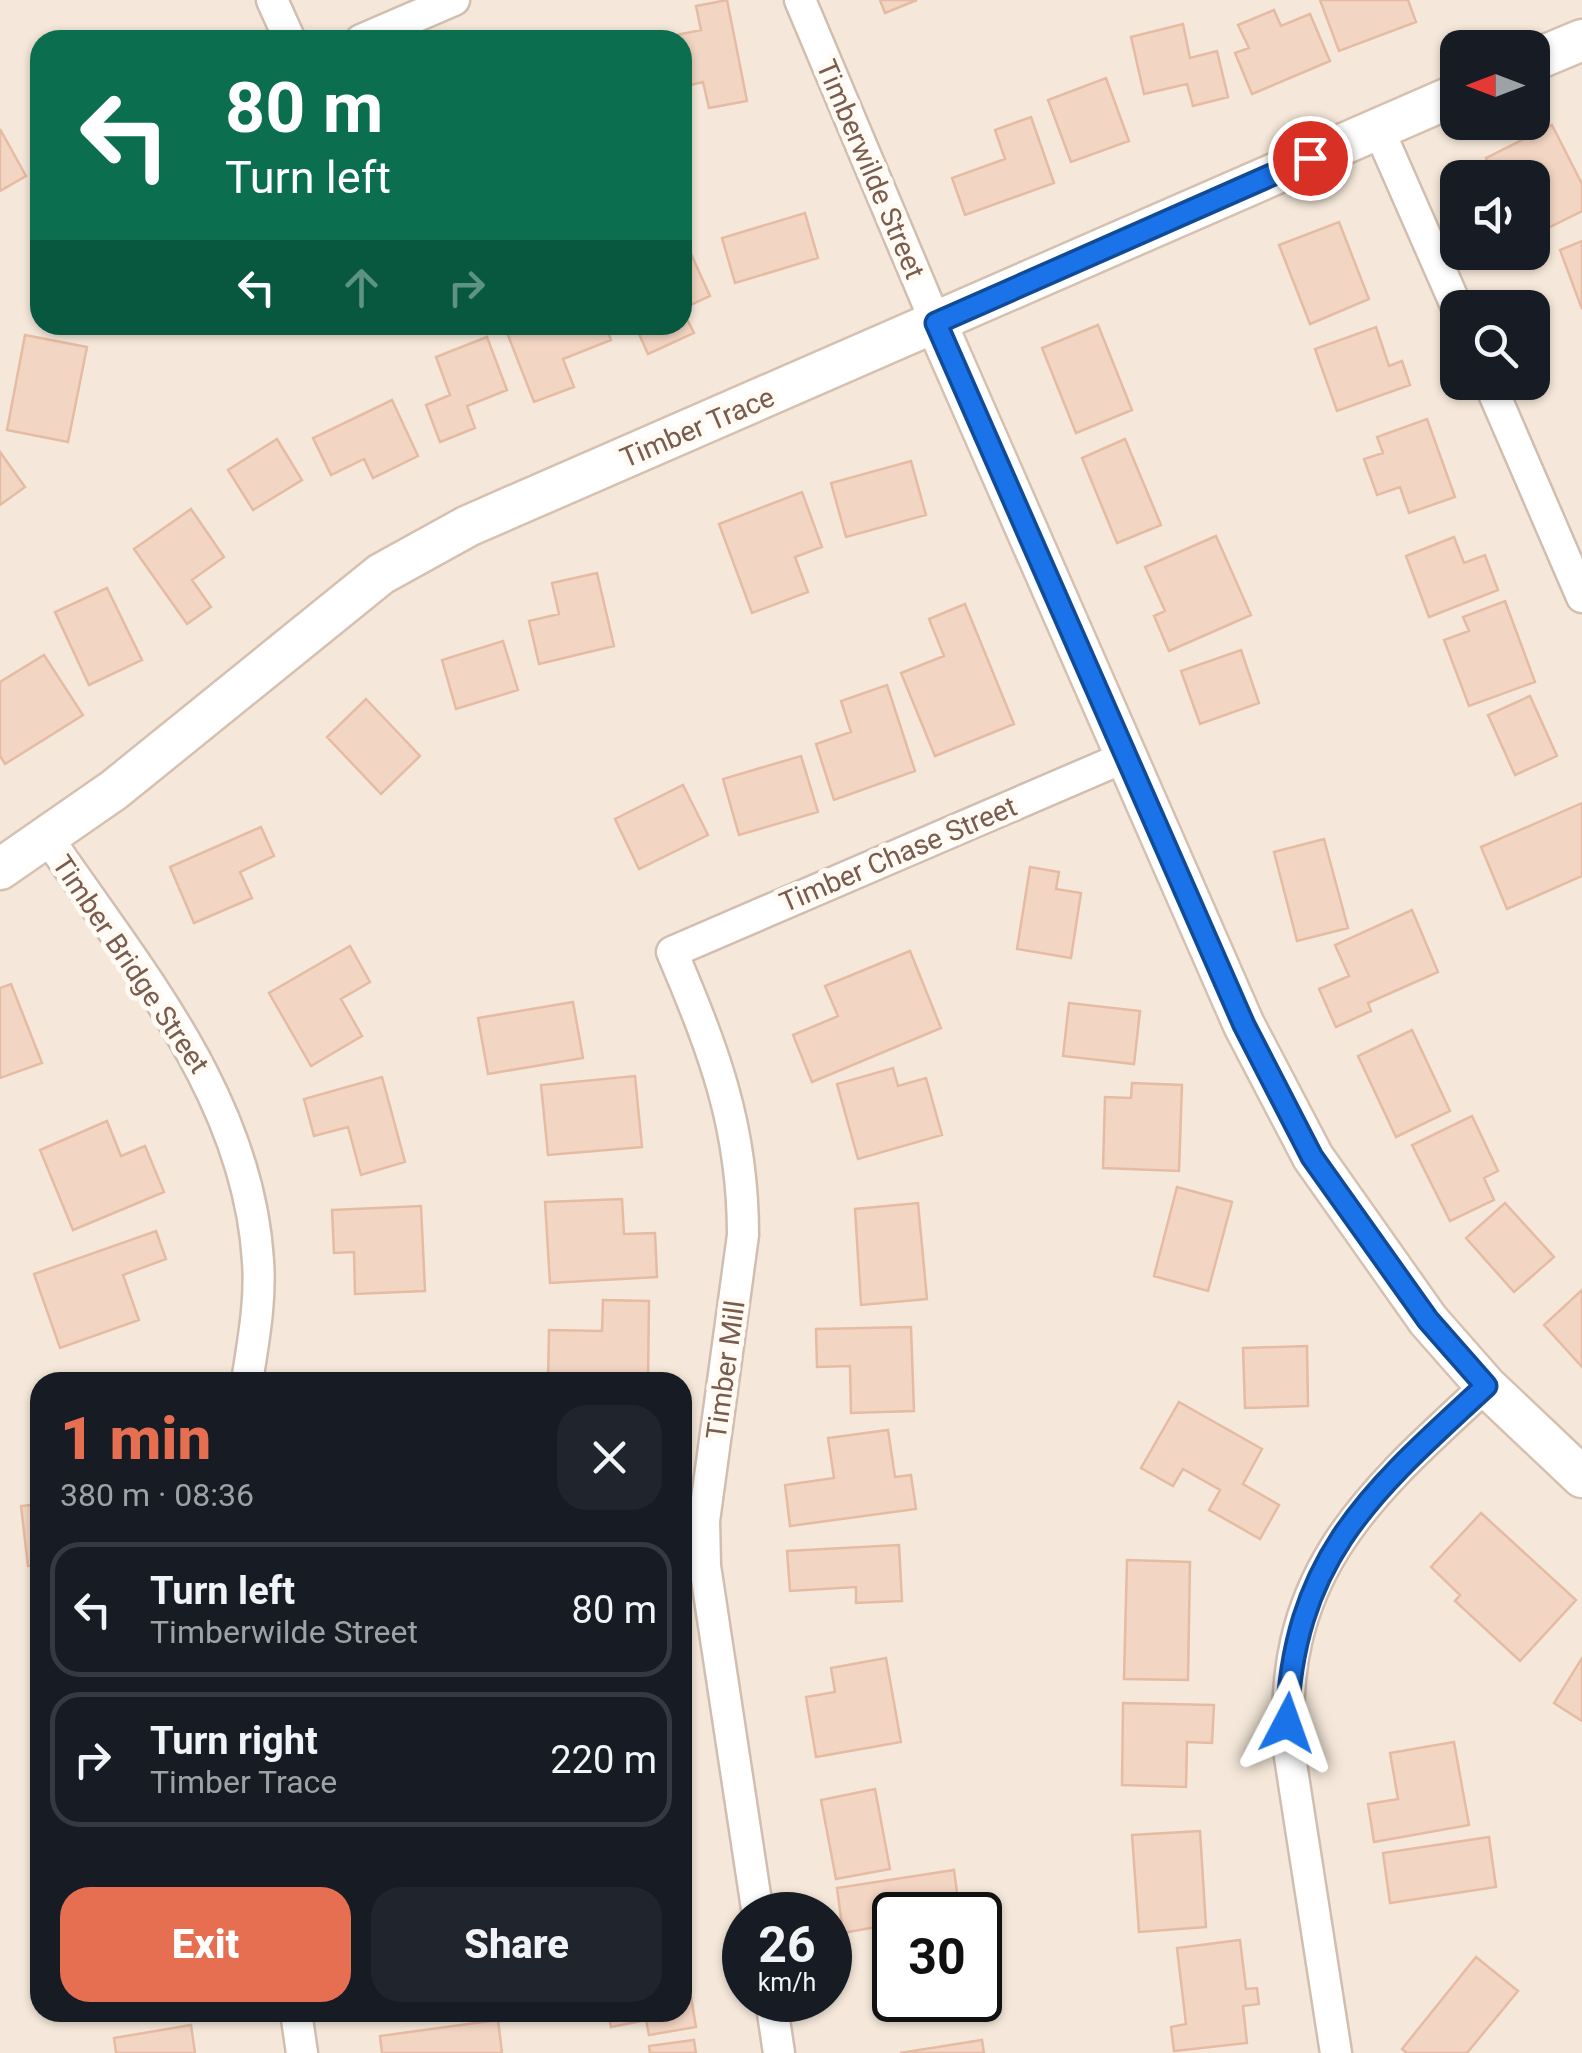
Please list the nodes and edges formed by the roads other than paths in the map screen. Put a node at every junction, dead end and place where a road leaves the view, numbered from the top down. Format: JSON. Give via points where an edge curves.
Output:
{"nodes":[{"id":1,"x":272,"y":0,"type":"edge"},
{"id":2,"x":454,"y":0,"type":"edge"},
{"id":3,"x":800,"y":0,"type":"edge"},
{"id":4,"x":286,"y":30,"type":"edge"},
{"id":5,"x":384,"y":30,"type":"edge"},
{"id":6,"x":1582,"y":40,"type":"edge"},
{"id":7,"x":1550,"y":53,"type":"edge"},
{"id":8,"x":1440,"y":102,"type":"edge"},
{"id":9,"x":1378,"y":128,"type":"junction"},
{"id":10,"x":1449,"y":290,"type":"edge"},
{"id":11,"x":936,"y":323,"type":"junction"},
{"id":12,"x":1497,"y":400,"type":"edge"},
{"id":13,"x":1582,"y":597,"type":"edge"},
{"id":14,"x":1125,"y":757,"type":"junction"},
{"id":15,"x":48,"y":838,"type":"junction"},
{"id":16,"x":0,"y":869,"type":"edge"},
{"id":17,"x":672,"y":952,"type":"joint"},
{"id":18,"x":249,"y":1372,"type":"edge"},
{"id":19,"x":1486,"y":1386,"type":"junction"},
{"id":20,"x":1582,"y":1477,"type":"edge"},
{"id":21,"x":755,"y":1892,"type":"edge"},
{"id":22,"x":297,"y":2022,"type":"edge"},
{"id":23,"x":774,"y":2022,"type":"edge"},
{"id":24,"x":302,"y":2053,"type":"edge"},
{"id":25,"x":779,"y":2053,"type":"edge"},
{"id":26,"x":1336,"y":2053,"type":"edge"}],
"edges":[{"from":1,"to":4,"type":"street"},
{"from":2,"to":5,"type":"street"},
{"from":3,"to":11,"type":"street","name":"Timberwilde Street"},
{"from":6,"to":7,"type":"street"},
{"from":8,"to":9,"type":"street","name":"Timber Trace"},
{"from":9,"to":10,"type":"street"},
{"from":9,"to":11,"type":"street","name":"Timber Trace"},
{"from":11,"to":14,"type":"street","name":"Timberwilde Street"},
{"from":11,"to":15,"type":"street","name":"Timber Trace","via":[[468,526],[381,574]]},
{"from":12,"to":13,"type":"street"},
{"from":14,"to":17,"type":"street","name":"Timber Chase Street"},
{"from":14,"to":19,"type":"street","name":"Timberwilde Street","via":[[1244,1025],[1312,1157],[1428,1320]]},
{"from":15,"to":16,"type":"street","name":"Timber Trace"},
{"from":15,"to":18,"type":"street","name":"Timber Bridge Street","via":[[186,1042],[229,1126],[244,1170],[258,1263]]},
{"from":17,"to":21,"type":"street","name":"Timber Mill","via":[[729,1097],[743,1188],[743,1235],[704,1521],[705,1566]]},
{"from":19,"to":20,"type":"street","name":"Timberwilde Street"},
{"from":19,"to":26,"type":"street","via":[[1346,1526],[1313,1587],[1293,1654],[1290,1756]]},
{"from":22,"to":24,"type":"street"},
{"from":23,"to":25,"type":"street"}]}
